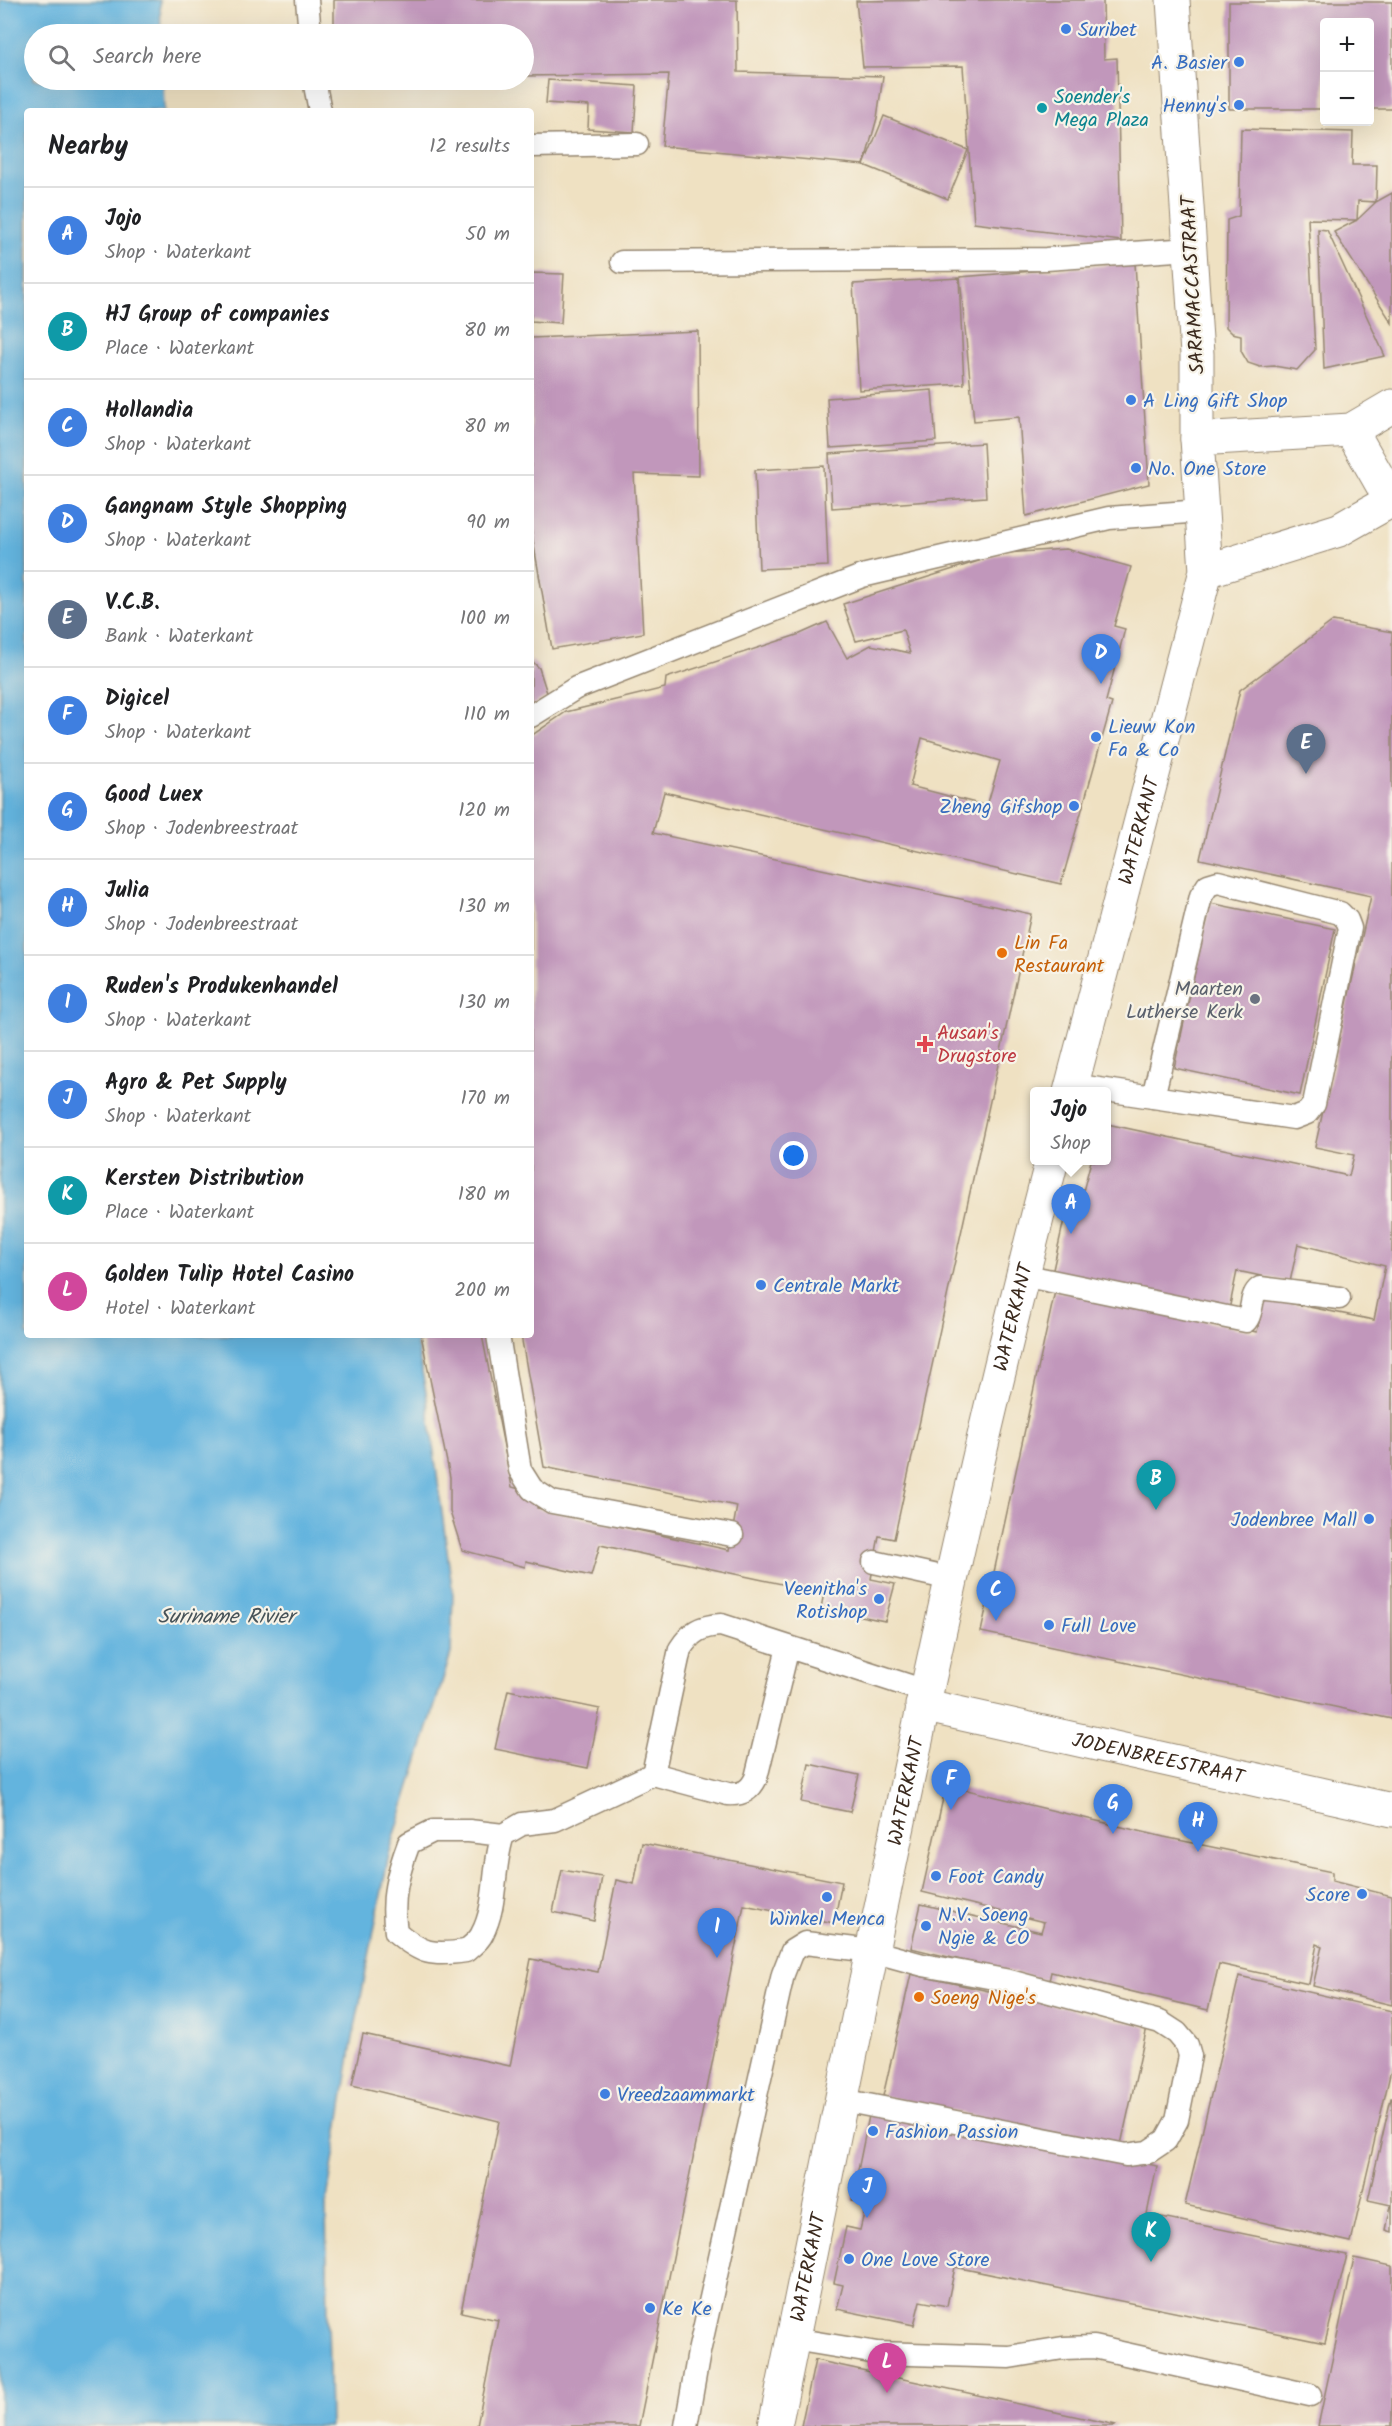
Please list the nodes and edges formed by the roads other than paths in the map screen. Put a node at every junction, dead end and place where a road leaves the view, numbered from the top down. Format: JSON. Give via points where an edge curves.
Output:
{"nodes":[{"id":1,"x":307,"y":0,"type":"edge"},
{"id":2,"x":1173,"y":0,"type":"edge"},
{"id":3,"x":309,"y":24,"type":"edge"},
{"id":4,"x":316,"y":90,"type":"edge"},
{"id":5,"x":319,"y":108,"type":"edge"},
{"id":6,"x":637,"y":144,"type":"dead end"},
{"id":7,"x":534,"y":146,"type":"edge"},
{"id":8,"x":1190,"y":249,"type":"junction"},
{"id":9,"x":622,"y":262,"type":"dead end"},
{"id":10,"x":1392,"y":406,"type":"edge"},
{"id":11,"x":1351,"y":430,"type":"junction"},
{"id":12,"x":1197,"y":439,"type":"junction"},
{"id":13,"x":1392,"y":501,"type":"edge"},
{"id":14,"x":1201,"y":511,"type":"junction"},
{"id":15,"x":1206,"y":571,"type":"junction"},
{"id":16,"x":534,"y":714,"type":"edge"},
{"id":17,"x":1071,"y":1087,"type":"edge"},
{"id":18,"x":1111,"y":1092,"type":"edge"},
{"id":19,"x":1153,"y":1097,"type":"junction"},
{"id":20,"x":1051,"y":1165,"type":"edge"},
{"id":21,"x":1022,"y":1275,"type":"junction"},
{"id":22,"x":1339,"y":1298,"type":"dead end"},
{"id":23,"x":498,"y":1338,"type":"edge"},
{"id":24,"x":732,"y":1534,"type":"dead end"},
{"id":25,"x":874,"y":1562,"type":"dead end"},
{"id":26,"x":951,"y":1579,"type":"junction"},
{"id":27,"x":788,"y":1647,"type":"junction"},
{"id":28,"x":924,"y":1698,"type":"junction"},
{"id":29,"x":653,"y":1774,"type":"junction"},
{"id":30,"x":1392,"y":1810,"type":"edge"},
{"id":31,"x":503,"y":1835,"type":"junction"},
{"id":32,"x":872,"y":1951,"type":"junction"},
{"id":33,"x":842,"y":2100,"type":"junction"},
{"id":34,"x":793,"y":2339,"type":"junction"},
{"id":35,"x":1310,"y":2395,"type":"dead end"},
{"id":36,"x":686,"y":2426,"type":"edge"},
{"id":37,"x":776,"y":2426,"type":"edge"}],
"edges":[{"from":1,"to":3,"type":"lane"},
{"from":2,"to":8,"type":"main road","name":"SARAMACCASTRAAT"},
{"from":4,"to":5,"type":"lane"},
{"from":6,"to":7,"type":"lane"},
{"from":8,"to":9,"type":"lane","via":[[1046,259]]},
{"from":8,"to":12,"type":"main road","name":"SARAMACCASTRAAT","via":[[1197,354]]},
{"from":10,"to":11,"type":"main road"},
{"from":11,"to":12,"type":"main road"},
{"from":11,"to":13,"type":"main road"},
{"from":12,"to":14,"type":"main road","name":"SARAMACCASTRAAT"},
{"from":13,"to":15,"type":"main road","via":[[1339,530]]},
{"from":14,"to":15,"type":"main road","name":"SARAMACCASTRAAT"},
{"from":14,"to":16,"type":"lane","via":[[1109,518],[862,576],[576,688]]},
{"from":15,"to":17,"type":"main road","name":"WATERKANT"},
{"from":18,"to":19,"type":"lane"},
{"from":19,"to":19,"type":"lane","via":[[1294,1118],[1307,1113],[1314,1104],[1350,928],[1347,920],[1340,913],[1218,882],[1208,885],[1201,896]]},
{"from":20,"to":21,"type":"main road","name":"WATERKANT"},
{"from":21,"to":22,"type":"lane","via":[[1246,1321],[1254,1292],[1260,1288]]},
{"from":21,"to":26,"type":"main road","name":"WATERKANT"},
{"from":23,"to":24,"type":"lane","via":[[520,1470],[532,1489],[552,1502],[579,1509]]},
{"from":25,"to":26,"type":"lane"},
{"from":26,"to":28,"type":"main road","name":"WATERKANT"},
{"from":27,"to":28,"type":"lane"},
{"from":27,"to":29,"type":"lane","via":[[751,1788],[739,1795],[728,1794]]},
{"from":27,"to":29,"type":"lane","via":[[721,1625],[704,1626],[689,1635],[680,1649]]},
{"from":28,"to":30,"type":"main road","name":"JODENBREESTRAAT"},
{"from":28,"to":32,"type":"main road","name":"WATERKANT"},
{"from":29,"to":31,"type":"lane","via":[[555,1820],[522,1824]]},
{"from":31,"to":31,"type":"lane","via":[[487,1922],[482,1936],[466,1951],[429,1954],[414,1948],[396,1932],[392,1905],[396,1876],[409,1844],[433,1831]]},
{"from":32,"to":33,"type":"main road","name":"WATERKANT"},
{"from":32,"to":33,"type":"lane","via":[[1021,1984],[1160,2022],[1177,2033],[1190,2056],[1177,2120],[1166,2140],[1148,2152],[1126,2155]]},
{"from":32,"to":36,"type":"lane","via":[[805,1943],[792,1952],[783,1974]]},
{"from":33,"to":34,"type":"main road","name":"WATERKANT"},
{"from":34,"to":35,"type":"lane","via":[[877,2353],[1009,2357],[1094,2347]]},
{"from":34,"to":37,"type":"main road","name":"WATERKANT"}]}
